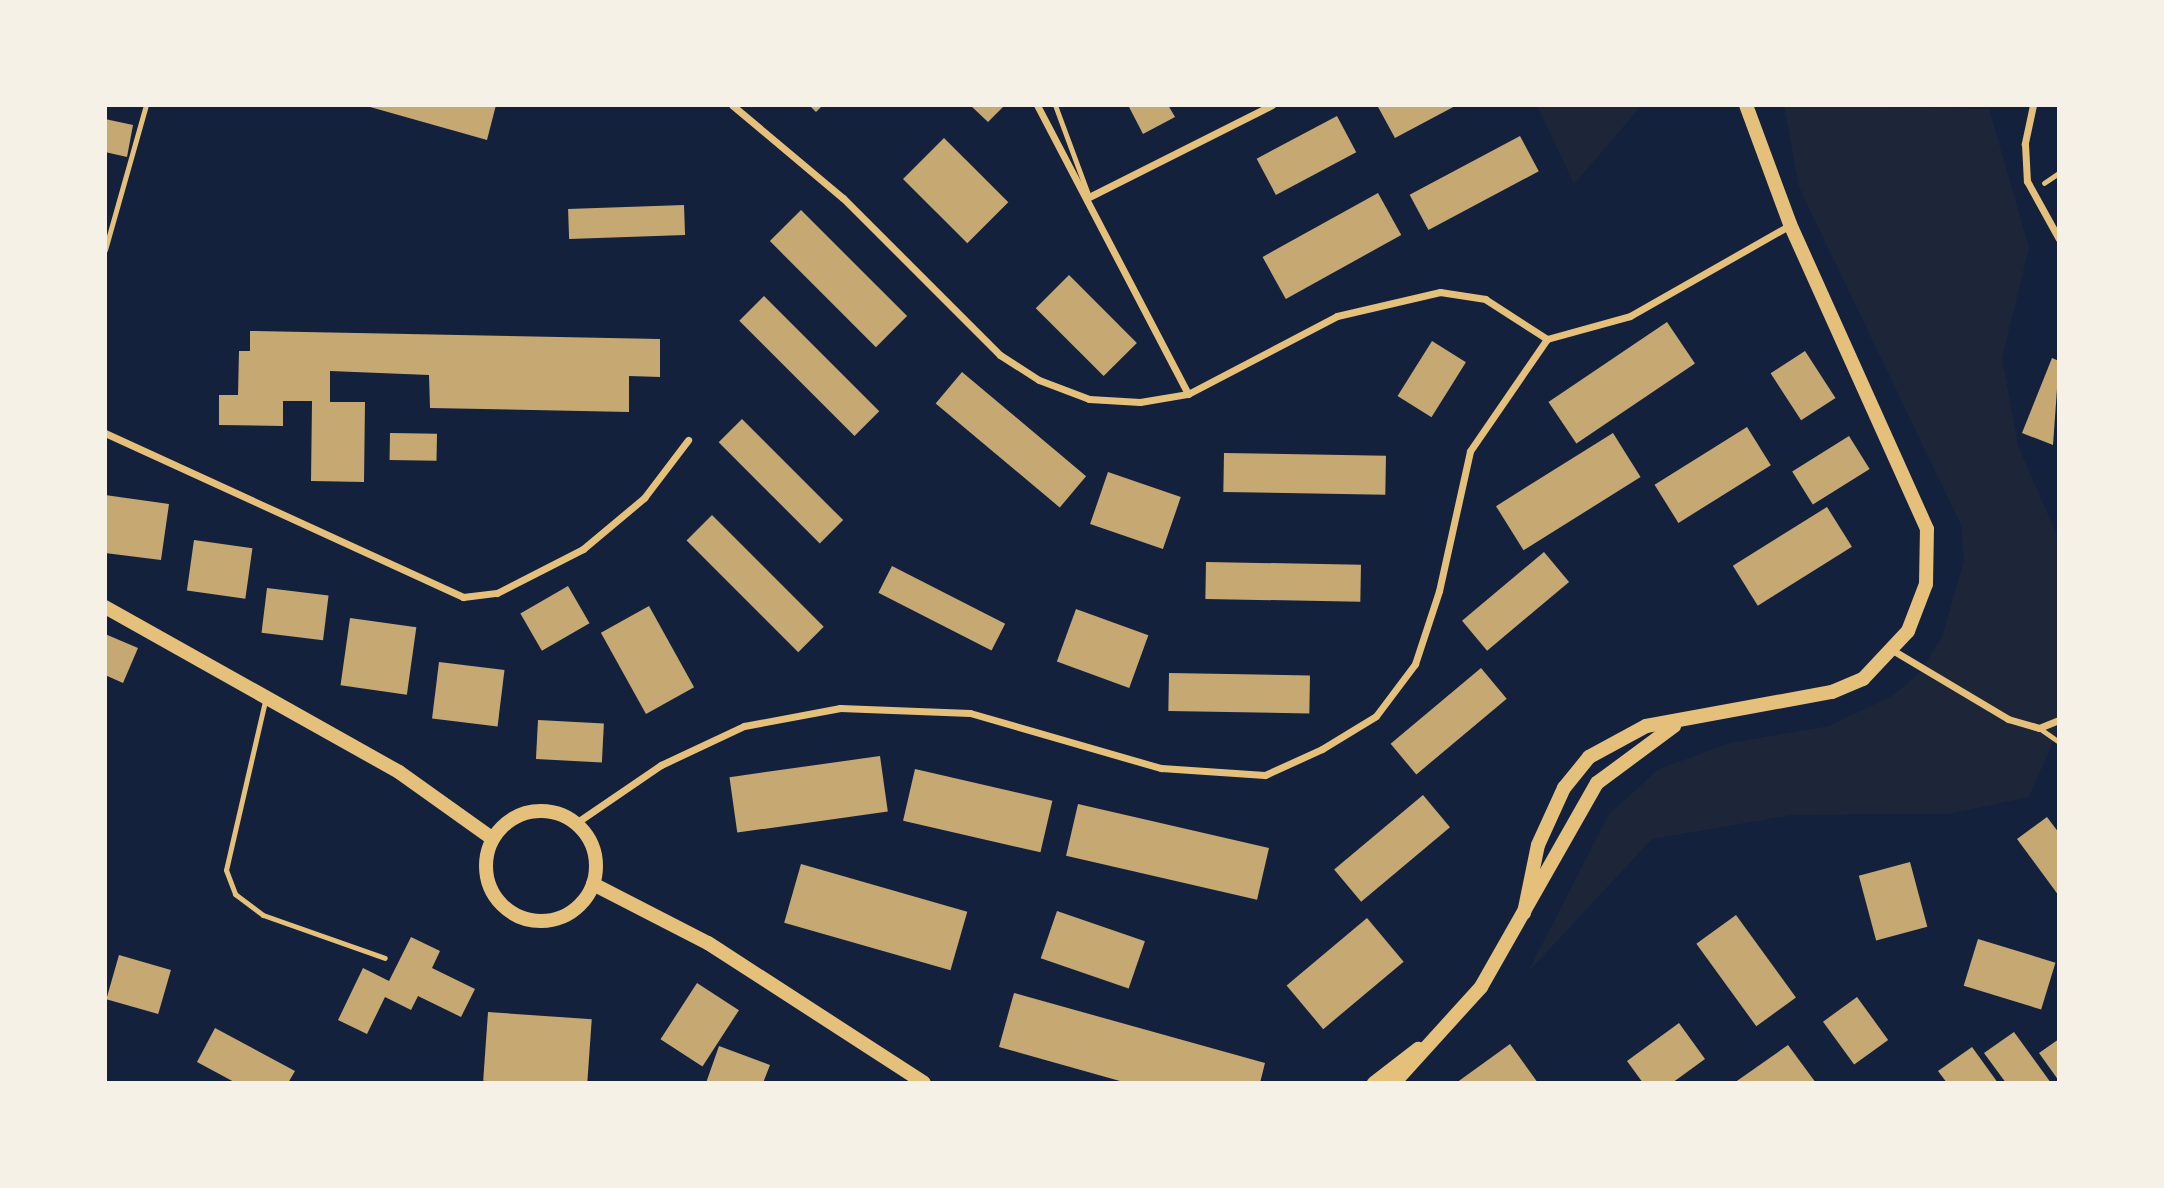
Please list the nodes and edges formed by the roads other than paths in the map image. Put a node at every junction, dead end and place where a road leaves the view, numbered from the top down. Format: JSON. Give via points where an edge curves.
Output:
{"nodes":[{"id":1,"x":732,"y":105,"type":"edge"},
{"id":2,"x":1037,"y":105,"type":"edge"},
{"id":3,"x":1055,"y":105,"type":"edge"},
{"id":4,"x":1272,"y":105,"type":"edge"},
{"id":5,"x":1745,"y":105,"type":"edge"},
{"id":6,"x":1751,"y":105,"type":"edge"},
{"id":7,"x":2033,"y":105,"type":"edge"},
{"id":8,"x":1753,"y":133,"type":"junction"},
{"id":9,"x":1089,"y":197,"type":"junction"},
{"id":10,"x":1790,"y":224,"type":"junction"},
{"id":11,"x":2059,"y":239,"type":"edge"},
{"id":12,"x":1547,"y":339,"type":"junction"},
{"id":13,"x":1188,"y":394,"type":"junction"},
{"id":14,"x":105,"y":433,"type":"edge"},
{"id":15,"x":688,"y":440,"type":"dead end"},
{"id":16,"x":105,"y":607,"type":"edge"},
{"id":17,"x":1894,"y":652,"type":"junction"},
{"id":18,"x":266,"y":698,"type":"junction"},
{"id":19,"x":2059,"y":720,"type":"edge"},
{"id":20,"x":1676,"y":725,"type":"junction"},
{"id":21,"x":2039,"y":728,"type":"junction"},
{"id":22,"x":2059,"y":742,"type":"edge"},
{"id":23,"x":576,"y":823,"type":"junction"},
{"id":24,"x":494,"y":839,"type":"junction"},
{"id":25,"x":593,"y":884,"type":"junction"},
{"id":26,"x":1524,"y":913,"type":"junction"},
{"id":27,"x":385,"y":958,"type":"dead end"},
{"id":28,"x":1448,"y":1028,"type":"junction"},
{"id":29,"x":924,"y":1083,"type":"edge"},
{"id":30,"x":1374,"y":1083,"type":"edge"},
{"id":31,"x":1394,"y":1083,"type":"edge"}],
"edges":[{"from":1,"to":13,"type":"street","via":[[843,198],[1000,355],[1039,380],[1089,399],[1140,402]]},
{"from":2,"to":9,"type":"street"},
{"from":3,"to":9,"type":"lane"},
{"from":4,"to":9,"type":"street"},
{"from":5,"to":8,"type":"main road"},
{"from":6,"to":8,"type":"main road"},
{"from":7,"to":11,"type":"street","via":[[2025,144],[2027,181]]},
{"from":8,"to":10,"type":"main road"},
{"from":9,"to":13,"type":"street"},
{"from":10,"to":12,"type":"street","via":[[1630,316]]},
{"from":10,"to":17,"type":"main road","via":[[1927,529],[1926,583]]},
{"from":12,"to":13,"type":"street","via":[[1485,299],[1440,292],[1337,316]]},
{"from":12,"to":23,"type":"street","via":[[1469,451],[1439,590],[1415,664],[1376,716],[1322,749],[1265,775],[1161,768],[970,713],[840,708],[744,726],[661,765]]},
{"from":14,"to":15,"type":"street","via":[[463,597],[497,593],[583,549],[644,498]]},
{"from":16,"to":18,"type":"main road"},
{"from":17,"to":20,"type":"main road","via":[[1863,679],[1832,692]]},
{"from":17,"to":21,"type":"street","via":[[2008,719]]},
{"from":18,"to":24,"type":"main road","via":[[399,772]]},
{"from":18,"to":27,"type":"lane","via":[[226,870],[235,894],[263,915]]},
{"from":19,"to":21,"type":"street"},
{"from":20,"to":26,"type":"main road","via":[[1597,783]]},
{"from":20,"to":26,"type":"main road","via":[[1646,726],[1617,738],[1563,788],[1538,845]]},
{"from":21,"to":22,"type":"lane"},
{"from":23,"to":24,"type":"main road","via":[[551,812],[524,814]]},
{"from":23,"to":25,"type":"main road","via":[[596,857]]},
{"from":24,"to":25,"type":"main road","via":[[488,880],[513,913],[554,919],[578,907]]},
{"from":25,"to":29,"type":"main road","via":[[708,943]]},
{"from":26,"to":28,"type":"main road"},
{"from":28,"to":30,"type":"main road"},
{"from":28,"to":31,"type":"main road"}]}
